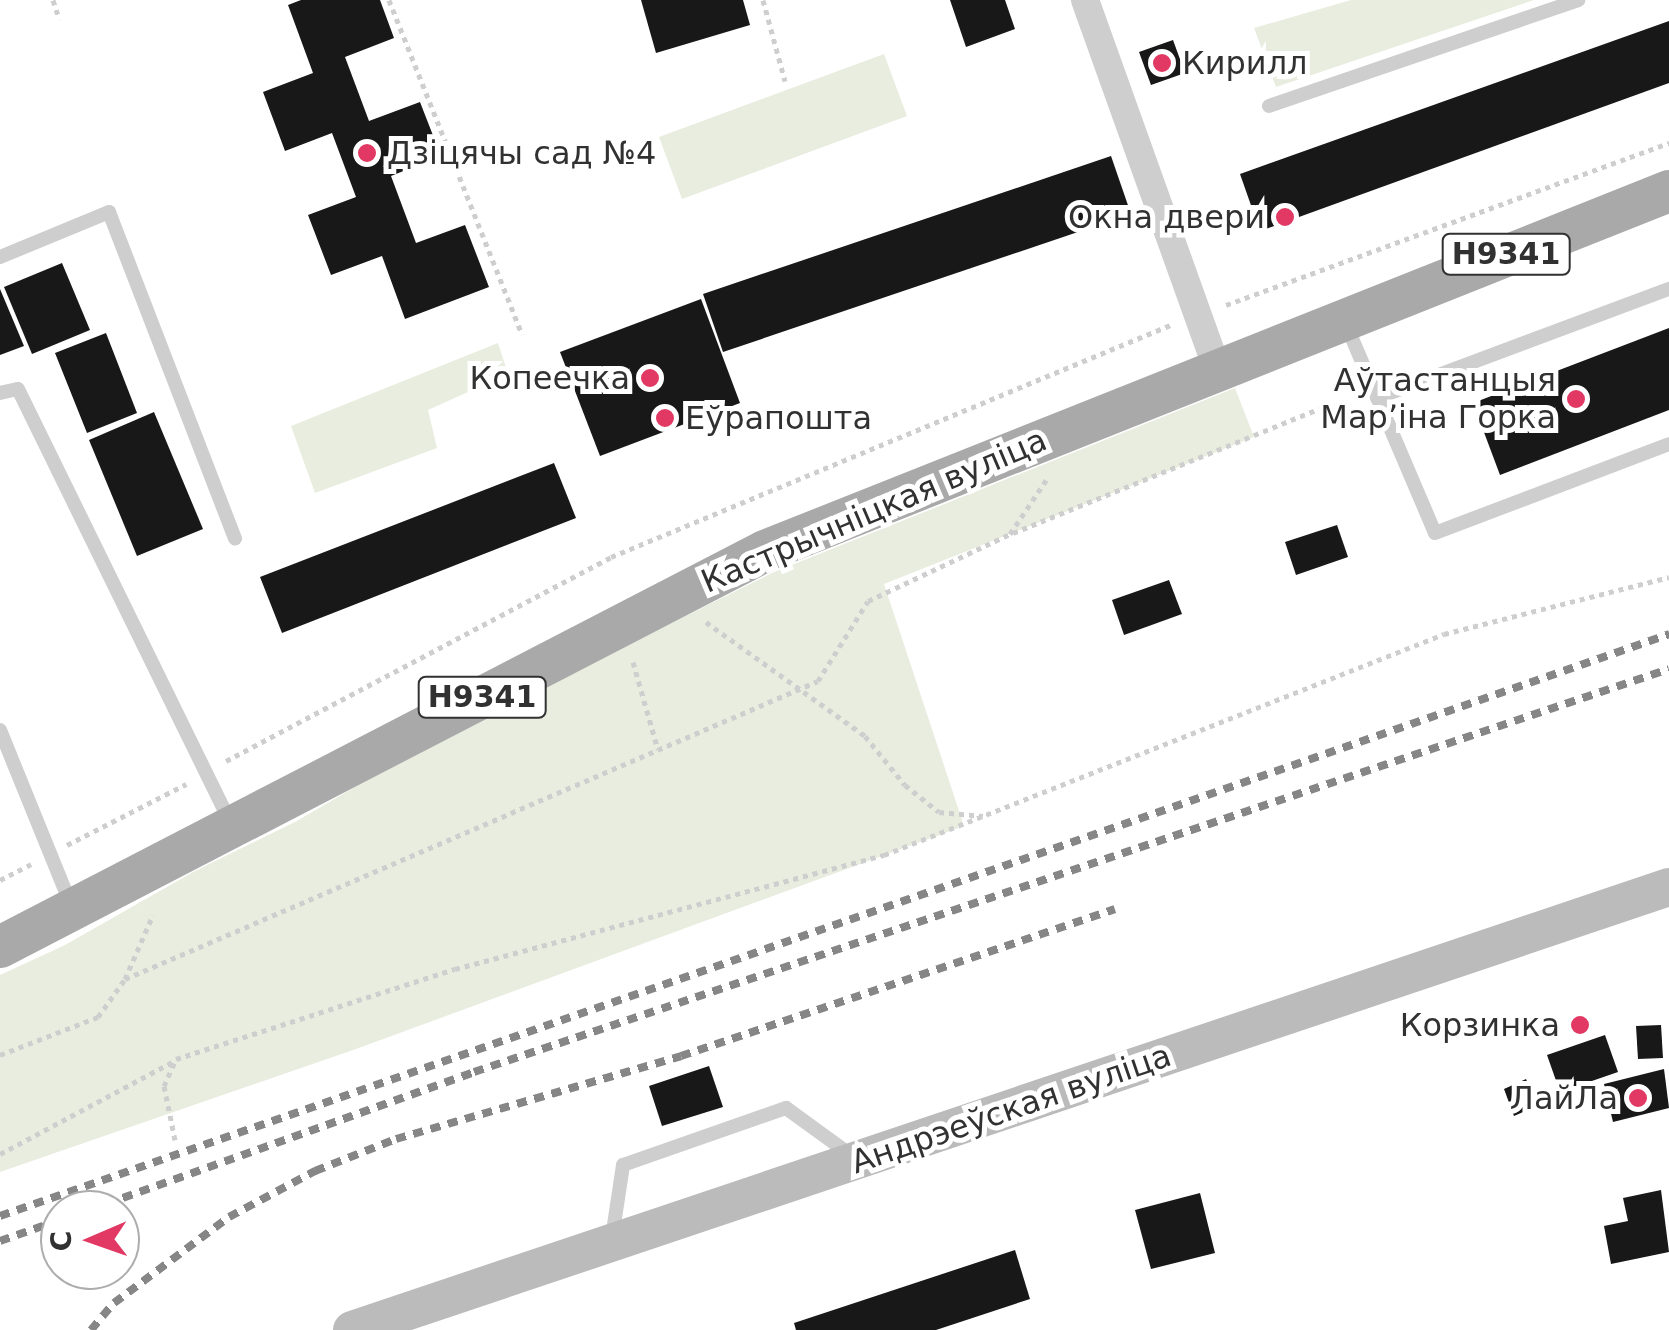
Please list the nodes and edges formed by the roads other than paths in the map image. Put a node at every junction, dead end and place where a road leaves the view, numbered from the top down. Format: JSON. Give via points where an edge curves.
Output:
{"nodes":[{"id":1,"x":1086,"y":0,"type":"edge"},
{"id":2,"x":1578,"y":0,"type":"edge"},
{"id":3,"x":1270,"y":106,"type":"dead end"},
{"id":4,"x":1669,"y":191,"type":"edge"},
{"id":5,"x":0,"y":257,"type":"edge"},
{"id":6,"x":1669,"y":289,"type":"edge"},
{"id":7,"x":1343,"y":317,"type":"junction"},
{"id":8,"x":1217,"y":368,"type":"junction"},
{"id":9,"x":0,"y":393,"type":"edge"},
{"id":10,"x":1377,"y":398,"type":"junction"},
{"id":11,"x":1669,"y":444,"type":"edge"},
{"id":12,"x":235,"y":538,"type":"dead end"},
{"id":13,"x":0,"y":730,"type":"edge"},
{"id":14,"x":232,"y":826,"type":"junction"},
{"id":15,"x":1669,"y":887,"type":"edge"},
{"id":16,"x":72,"y":909,"type":"junction"},
{"id":17,"x":0,"y":946,"type":"edge"},
{"id":18,"x":860,"y":1160,"type":"junction"},
{"id":19,"x":612,"y":1244,"type":"junction"},
{"id":20,"x":352,"y":1330,"type":"edge"}],
"edges":[{"from":1,"to":8,"type":"street"},
{"from":2,"to":3,"type":"lane"},
{"from":4,"to":7,"type":"main road","name":"Кастрычніцкая вуліца","number":"Н9341"},
{"from":5,"to":12,"type":"lane","via":[[109,212]]},
{"from":6,"to":10,"type":"lane"},
{"from":7,"to":8,"type":"main road","name":"Кастрычніцкая вуліца","number":"Н9341"},
{"from":7,"to":10,"type":"lane"},
{"from":8,"to":14,"type":"main road","name":"Кастрычніцкая вуліца","number":"Н9341","via":[[764,551]]},
{"from":9,"to":14,"type":"lane","via":[[18,389]]},
{"from":10,"to":11,"type":"lane","via":[[1435,533]]},
{"from":13,"to":16,"type":"lane"},
{"from":14,"to":16,"type":"main road","name":"Кастрычніцкая вуліца","number":"Н9341"},
{"from":15,"to":18,"type":"main road","name":"Андрэеўская вуліца"},
{"from":16,"to":17,"type":"main road","name":"Кастрычніцкая вуліца","number":"Н9341"},
{"from":18,"to":19,"type":"main road","name":"Андрэеўская вуліца"},
{"from":18,"to":19,"type":"lane","via":[[786,1108],[622,1165]]},
{"from":19,"to":20,"type":"main road","name":"Андрэеўская вуліца"}]}
